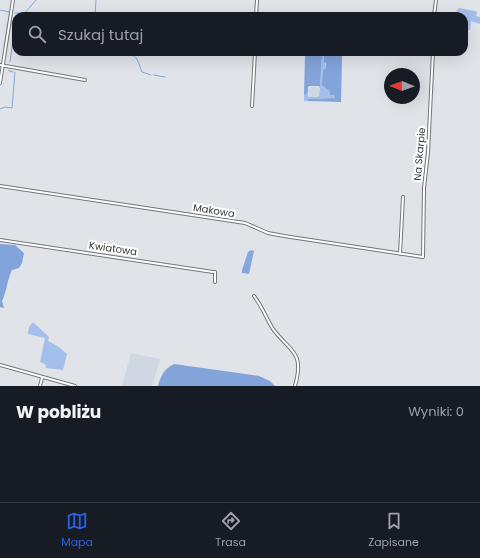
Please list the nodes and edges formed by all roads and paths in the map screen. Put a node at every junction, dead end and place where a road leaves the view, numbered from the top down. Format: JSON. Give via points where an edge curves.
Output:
{"nodes":[{"id":1,"x":13,"y":0,"type":"edge"},
{"id":2,"x":257,"y":0,"type":"edge"},
{"id":3,"x":436,"y":0,"type":"edge"},
{"id":4,"x":256,"y":12,"type":"edge"},
{"id":5,"x":434,"y":12,"type":"edge"},
{"id":6,"x":255,"y":56,"type":"edge"},
{"id":7,"x":433,"y":56,"type":"edge"},
{"id":8,"x":1,"y":65,"type":"edge"},
{"id":9,"x":85,"y":80,"type":"dead end"},
{"id":10,"x":0,"y":83,"type":"edge"},
{"id":11,"x":252,"y":106,"type":"dead end"},
{"id":12,"x":0,"y":186,"type":"edge"},
{"id":13,"x":403,"y":197,"type":"dead end"},
{"id":14,"x":0,"y":240,"type":"edge"},
{"id":15,"x":400,"y":254,"type":"junction"},
{"id":16,"x":423,"y":257,"type":"joint"},
{"id":17,"x":215,"y":282,"type":"dead end"},
{"id":18,"x":254,"y":296,"type":"dead end"},
{"id":19,"x":0,"y":365,"type":"edge"},
{"id":20,"x":42,"y":378,"type":"junction"},
{"id":21,"x":40,"y":386,"type":"edge"},
{"id":22,"x":75,"y":386,"type":"edge"},
{"id":23,"x":295,"y":386,"type":"edge"}],
"edges":[{"from":1,"to":8,"type":"street"},
{"from":2,"to":4,"type":"street"},
{"from":3,"to":5,"type":"street"},
{"from":6,"to":11,"type":"street"},
{"from":7,"to":16,"type":"street","name":"Na Skarpie","via":[[424,188]]},
{"from":8,"to":9,"type":"street"},
{"from":8,"to":10,"type":"street"},
{"from":12,"to":15,"type":"street","name":"Makowa","via":[[245,223],[268,233]]},
{"from":13,"to":15,"type":"street"},
{"from":14,"to":17,"type":"street","name":"Kwiatowa","via":[[215,272]]},
{"from":15,"to":16,"type":"street","name":"Makowa"},
{"from":18,"to":23,"type":"street","via":[[272,328],[295,355],[299,367]]},
{"from":19,"to":20,"type":"street"},
{"from":20,"to":21,"type":"street"},
{"from":20,"to":22,"type":"street"}]}
